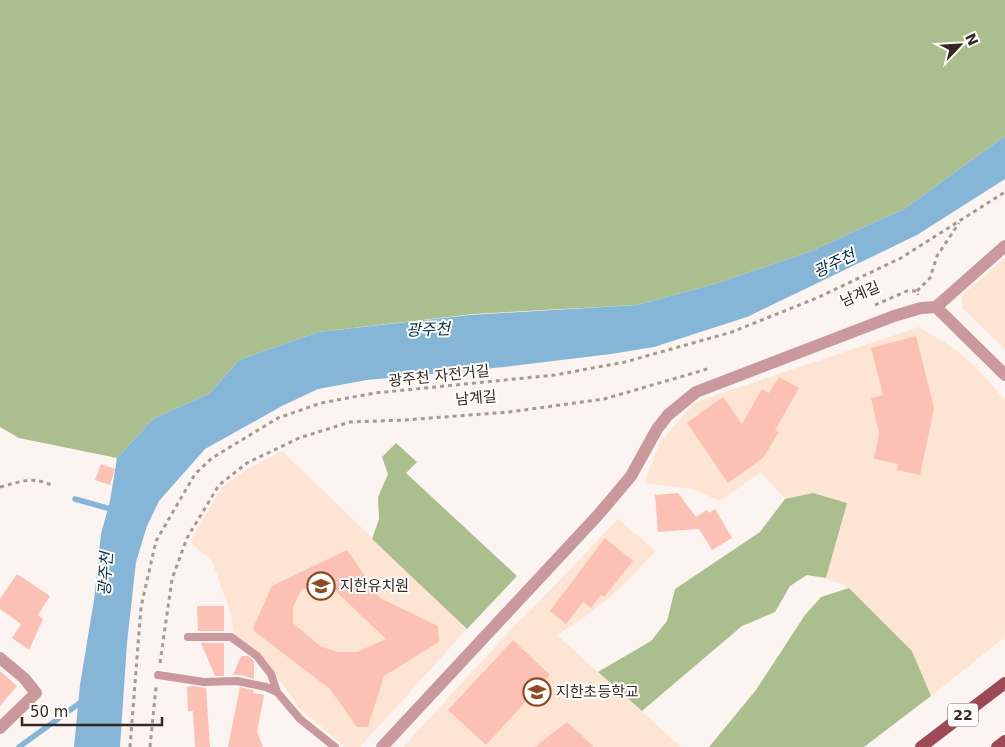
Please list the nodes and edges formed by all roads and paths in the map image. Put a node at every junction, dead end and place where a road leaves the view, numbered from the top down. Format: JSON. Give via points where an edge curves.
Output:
{"nodes":[{"id":1,"x":1005,"y":192,"type":"edge"},
{"id":2,"x":961,"y":220,"type":"junction"},
{"id":3,"x":1005,"y":246,"type":"edge"},
{"id":4,"x":917,"y":291,"type":"junction"},
{"id":5,"x":874,"y":305,"type":"dead end"},
{"id":6,"x":936,"y":307,"type":"junction"},
{"id":7,"x":922,"y":308,"type":"junction"},
{"id":8,"x":713,"y":367,"type":"dead end"},
{"id":9,"x":1005,"y":375,"type":"edge"},
{"id":10,"x":51,"y":484,"type":"dead end"},
{"id":11,"x":0,"y":488,"type":"edge"},
{"id":12,"x":188,"y":637,"type":"dead end"},
{"id":13,"x":0,"y":658,"type":"edge"},
{"id":14,"x":158,"y":675,"type":"junction"},
{"id":15,"x":1005,"y":683,"type":"edge"},
{"id":16,"x":276,"y":692,"type":"junction"},
{"id":17,"x":0,"y":728,"type":"edge"},
{"id":18,"x":1005,"y":741,"type":"edge"},
{"id":19,"x":130,"y":747,"type":"edge"},
{"id":20,"x":150,"y":747,"type":"edge"},
{"id":21,"x":335,"y":747,"type":"edge"},
{"id":22,"x":382,"y":747,"type":"edge"},
{"id":23,"x":921,"y":747,"type":"edge"},
{"id":24,"x":997,"y":747,"type":"edge"}],
"edges":[{"from":1,"to":2,"type":"path","name":"광주천 자전거길"},
{"from":2,"to":4,"type":"path","name":"광주천 자전거길","via":[[937,256],[930,278]]},
{"from":2,"to":19,"type":"path","name":"광주천 자전거길","via":[[893,262],[819,297],[732,332],[625,362],[555,374],[375,393],[321,403],[278,418],[212,458],[194,474],[156,541],[141,607]]},
{"from":3,"to":6,"type":"street"},
{"from":4,"to":5,"type":"path","name":"남계길","via":[[907,291]]},
{"from":4,"to":7,"type":"path"},
{"from":6,"to":7,"type":"street"},
{"from":6,"to":9,"type":"street"},
{"from":7,"to":22,"type":"street","via":[[696,392],[682,403],[657,429],[631,476],[599,514]]},
{"from":8,"to":14,"type":"path","name":"남계길","via":[[604,399],[509,412],[350,422],[299,438],[247,463],[219,485],[187,538],[172,579]]},
{"from":10,"to":11,"type":"path","via":[[41,480],[23,480]]},
{"from":12,"to":16,"type":"lane","via":[[231,637],[257,656],[271,674]]},
{"from":13,"to":17,"type":"street","via":[[36,693]]},
{"from":14,"to":16,"type":"lane","via":[[204,682],[245,682]]},
{"from":14,"to":20,"type":"path","name":"남계길"},
{"from":15,"to":23,"type":"main road","number":"22"},
{"from":16,"to":21,"type":"lane","via":[[300,719]]},
{"from":18,"to":24,"type":"main road"}]}
